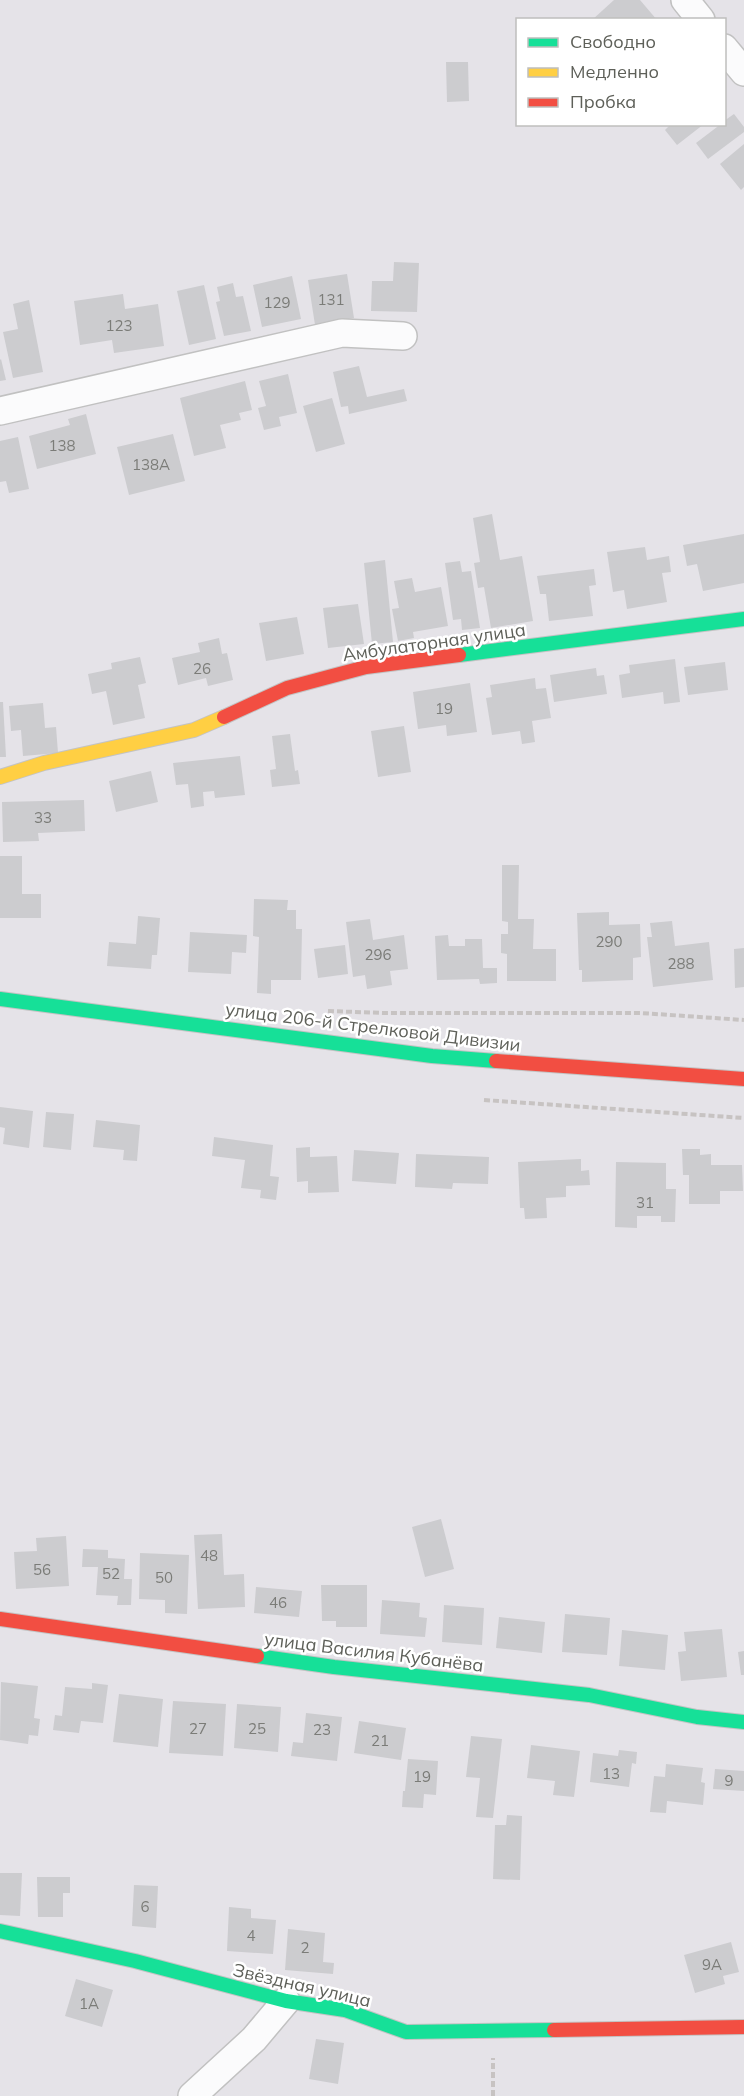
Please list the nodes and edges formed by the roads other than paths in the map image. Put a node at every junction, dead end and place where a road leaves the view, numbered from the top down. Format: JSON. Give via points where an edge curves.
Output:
{"nodes":[{"id":1,"x":685,"y":0,"type":"edge"},
{"id":2,"x":699,"y":18,"type":"edge"},
{"id":3,"x":726,"y":50,"type":"edge"},
{"id":4,"x":744,"y":72,"type":"edge"},
{"id":5,"x":403,"y":336,"type":"dead end"},
{"id":6,"x":0,"y":411,"type":"edge"},
{"id":7,"x":744,"y":618,"type":"edge"},
{"id":8,"x":0,"y":777,"type":"edge"},
{"id":9,"x":0,"y":999,"type":"edge"},
{"id":10,"x":744,"y":1079,"type":"edge"},
{"id":11,"x":0,"y":1619,"type":"edge"},
{"id":12,"x":744,"y":1722,"type":"edge"},
{"id":13,"x":0,"y":1931,"type":"edge"},
{"id":14,"x":286,"y":2001,"type":"junction"},
{"id":15,"x":744,"y":2027,"type":"edge"},
{"id":16,"x":192,"y":2096,"type":"edge"}],
"edges":[{"from":1,"to":2,"type":"street"},
{"from":3,"to":4,"type":"street"},
{"from":5,"to":6,"type":"street","via":[[342,333]]},
{"from":7,"to":8,"type":"street","name":"Амбулаторная улица","via":[[366,667],[287,688],[194,730],[44,763]]},
{"from":9,"to":10,"type":"street","name":"улица 206-й Стрелковой Дивизии","via":[[432,1056]]},
{"from":11,"to":12,"type":"street","name":"улица Василия Кубанёва","via":[[334,1667],[589,1695],[697,1717]]},
{"from":13,"to":14,"type":"street","name":"Звёздная улица"},
{"from":14,"to":15,"type":"street","name":"Звёздная улица","via":[[345,2010],[406,2032]]},
{"from":14,"to":16,"type":"street","via":[[254,2039]]}]}
